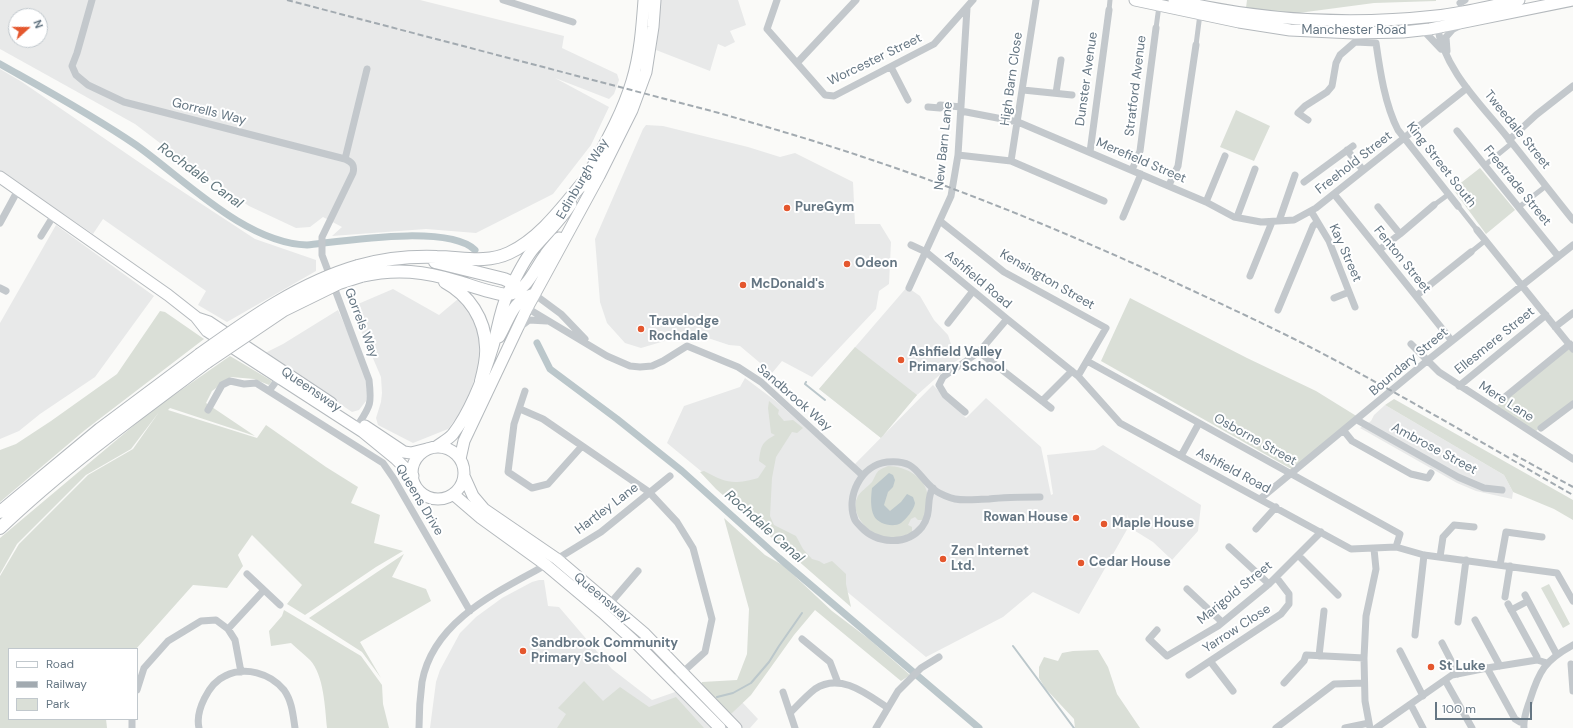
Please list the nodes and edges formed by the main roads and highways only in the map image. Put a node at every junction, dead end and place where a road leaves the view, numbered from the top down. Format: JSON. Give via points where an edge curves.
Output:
{"nodes":[{"id":1,"x":644,"y":0,"type":"edge"},
{"id":2,"x":655,"y":0,"type":"edge"},
{"id":3,"x":1135,"y":0,"type":"edge"},
{"id":4,"x":1174,"y":0,"type":"edge"},
{"id":5,"x":1573,"y":0,"type":"edge"},
{"id":6,"x":1512,"y":1,"type":"edge"},
{"id":7,"x":1205,"y":7,"type":"edge"},
{"id":8,"x":1437,"y":22,"type":"junction"},
{"id":9,"x":0,"y":177,"type":"edge"},
{"id":10,"x":586,"y":179,"type":"junction"},
{"id":11,"x":576,"y":218,"type":"junction"},
{"id":12,"x":412,"y":258,"type":"junction"},
{"id":13,"x":359,"y":271,"type":"junction"},
{"id":14,"x":437,"y":277,"type":"junction"},
{"id":15,"x":518,"y":285,"type":"junction"},
{"id":16,"x":534,"y":294,"type":"junction"},
{"id":17,"x":507,"y":295,"type":"junction"},
{"id":18,"x":522,"y":305,"type":"junction"},
{"id":19,"x":493,"y":346,"type":"junction"},
{"id":20,"x":203,"y":359,"type":"junction"},
{"id":21,"x":481,"y":381,"type":"junction"},
{"id":22,"x":358,"y":425,"type":"junction"},
{"id":23,"x":432,"y":448,"type":"junction"},
{"id":24,"x":460,"y":459,"type":"junction"},
{"id":25,"x":413,"y":476,"type":"junction"},
{"id":26,"x":464,"y":476,"type":"junction"},
{"id":27,"x":454,"y":494,"type":"junction"},
{"id":28,"x":0,"y":512,"type":"edge"},
{"id":29,"x":0,"y":528,"type":"edge"},
{"id":30,"x":606,"y":608,"type":"junction"},
{"id":31,"x":720,"y":728,"type":"edge"},
{"id":32,"x":736,"y":728,"type":"edge"}],
"edges":[{"from":1,"to":10,"type":"main road","name":"Edinburgh Way","via":[[640,44],[632,82],[614,125]]},
{"from":2,"to":11,"type":"main road","name":"Edinburgh Way","via":[[646,72],[625,124]]},
{"from":3,"to":7,"type":"main road","name":"Manchester Road","via":[[1159,6]]},
{"from":4,"to":7,"type":"main road","name":"Manchester Road"},
{"from":5,"to":8,"type":"main road","name":"Manchester Road","via":[[1466,22]]},
{"from":6,"to":8,"type":"main road","name":"Manchester Road"},
{"from":7,"to":8,"type":"main road","name":"Manchester Road","via":[[1287,19]]},
{"from":7,"to":8,"type":"main road","name":"Manchester Road","via":[[1239,22],[1295,31],[1403,32],[1423,30]]},
{"from":9,"to":22,"type":"main road","name":"Queensway","via":[[168,295],[196,317],[207,331]]},
{"from":10,"to":12,"type":"highway","via":[[545,225],[510,252],[478,260]]},
{"from":10,"to":15,"type":"main road","name":"Edinburgh Way","via":[[560,221],[533,249]]},
{"from":11,"to":15,"type":"main road"},
{"from":11,"to":16,"type":"main road","name":"Edinburgh Way"},
{"from":12,"to":13,"type":"highway","via":[[388,259]]},
{"from":12,"to":15,"type":"highway"},
{"from":13,"to":14,"type":"highway","via":[[403,270]]},
{"from":13,"to":20,"type":"highway","bridge":true,"via":[[340,271],[284,298],[247,321]]},
{"from":14,"to":17,"type":"highway"},
{"from":14,"to":21,"type":"highway","via":[[462,293],[477,312],[486,347]]},
{"from":15,"to":16,"type":"main road"},
{"from":15,"to":17,"type":"main road","name":"Edinburgh Way"},
{"from":16,"to":18,"type":"main road","name":"Edinburgh Way"},
{"from":17,"to":18,"type":"main road"},
{"from":17,"to":19,"type":"main road","name":"Edinburgh Way"},
{"from":18,"to":19,"type":"main road","via":[[515,306]]},
{"from":18,"to":24,"type":"main road","name":"Edinburgh Way","via":[[514,333],[464,441]]},
{"from":19,"to":21,"type":"main road","name":"Edinburgh Way"},
{"from":20,"to":28,"type":"highway","via":[[100,429]]},
{"from":20,"to":29,"type":"highway","via":[[38,492]]},
{"from":21,"to":23,"type":"main road","name":"Edinburgh Way","via":[[452,435]]},
{"from":22,"to":23,"type":"main road","name":"Queensway","via":[[404,452]]},
{"from":22,"to":25,"type":"main road","name":"Queensway"},
{"from":23,"to":24,"type":"main road","via":[[444,447]]},
{"from":23,"to":25,"type":"main road","via":[[417,459],[413,467]]},
{"from":24,"to":26,"type":"main road","via":[[464,467]]},
{"from":25,"to":27,"type":"main road","via":[[420,491],[428,496],[441,498]]},
{"from":26,"to":27,"type":"main road"},
{"from":26,"to":30,"type":"main road","name":"Queensway","via":[[473,496],[484,509],[556,559]]},
{"from":27,"to":30,"type":"main road","name":"Queensway","via":[[481,518]]},
{"from":30,"to":31,"type":"main road","name":"Queensway","via":[[634,641]]},
{"from":30,"to":32,"type":"main road","name":"Queensway","via":[[645,634]]}]}
